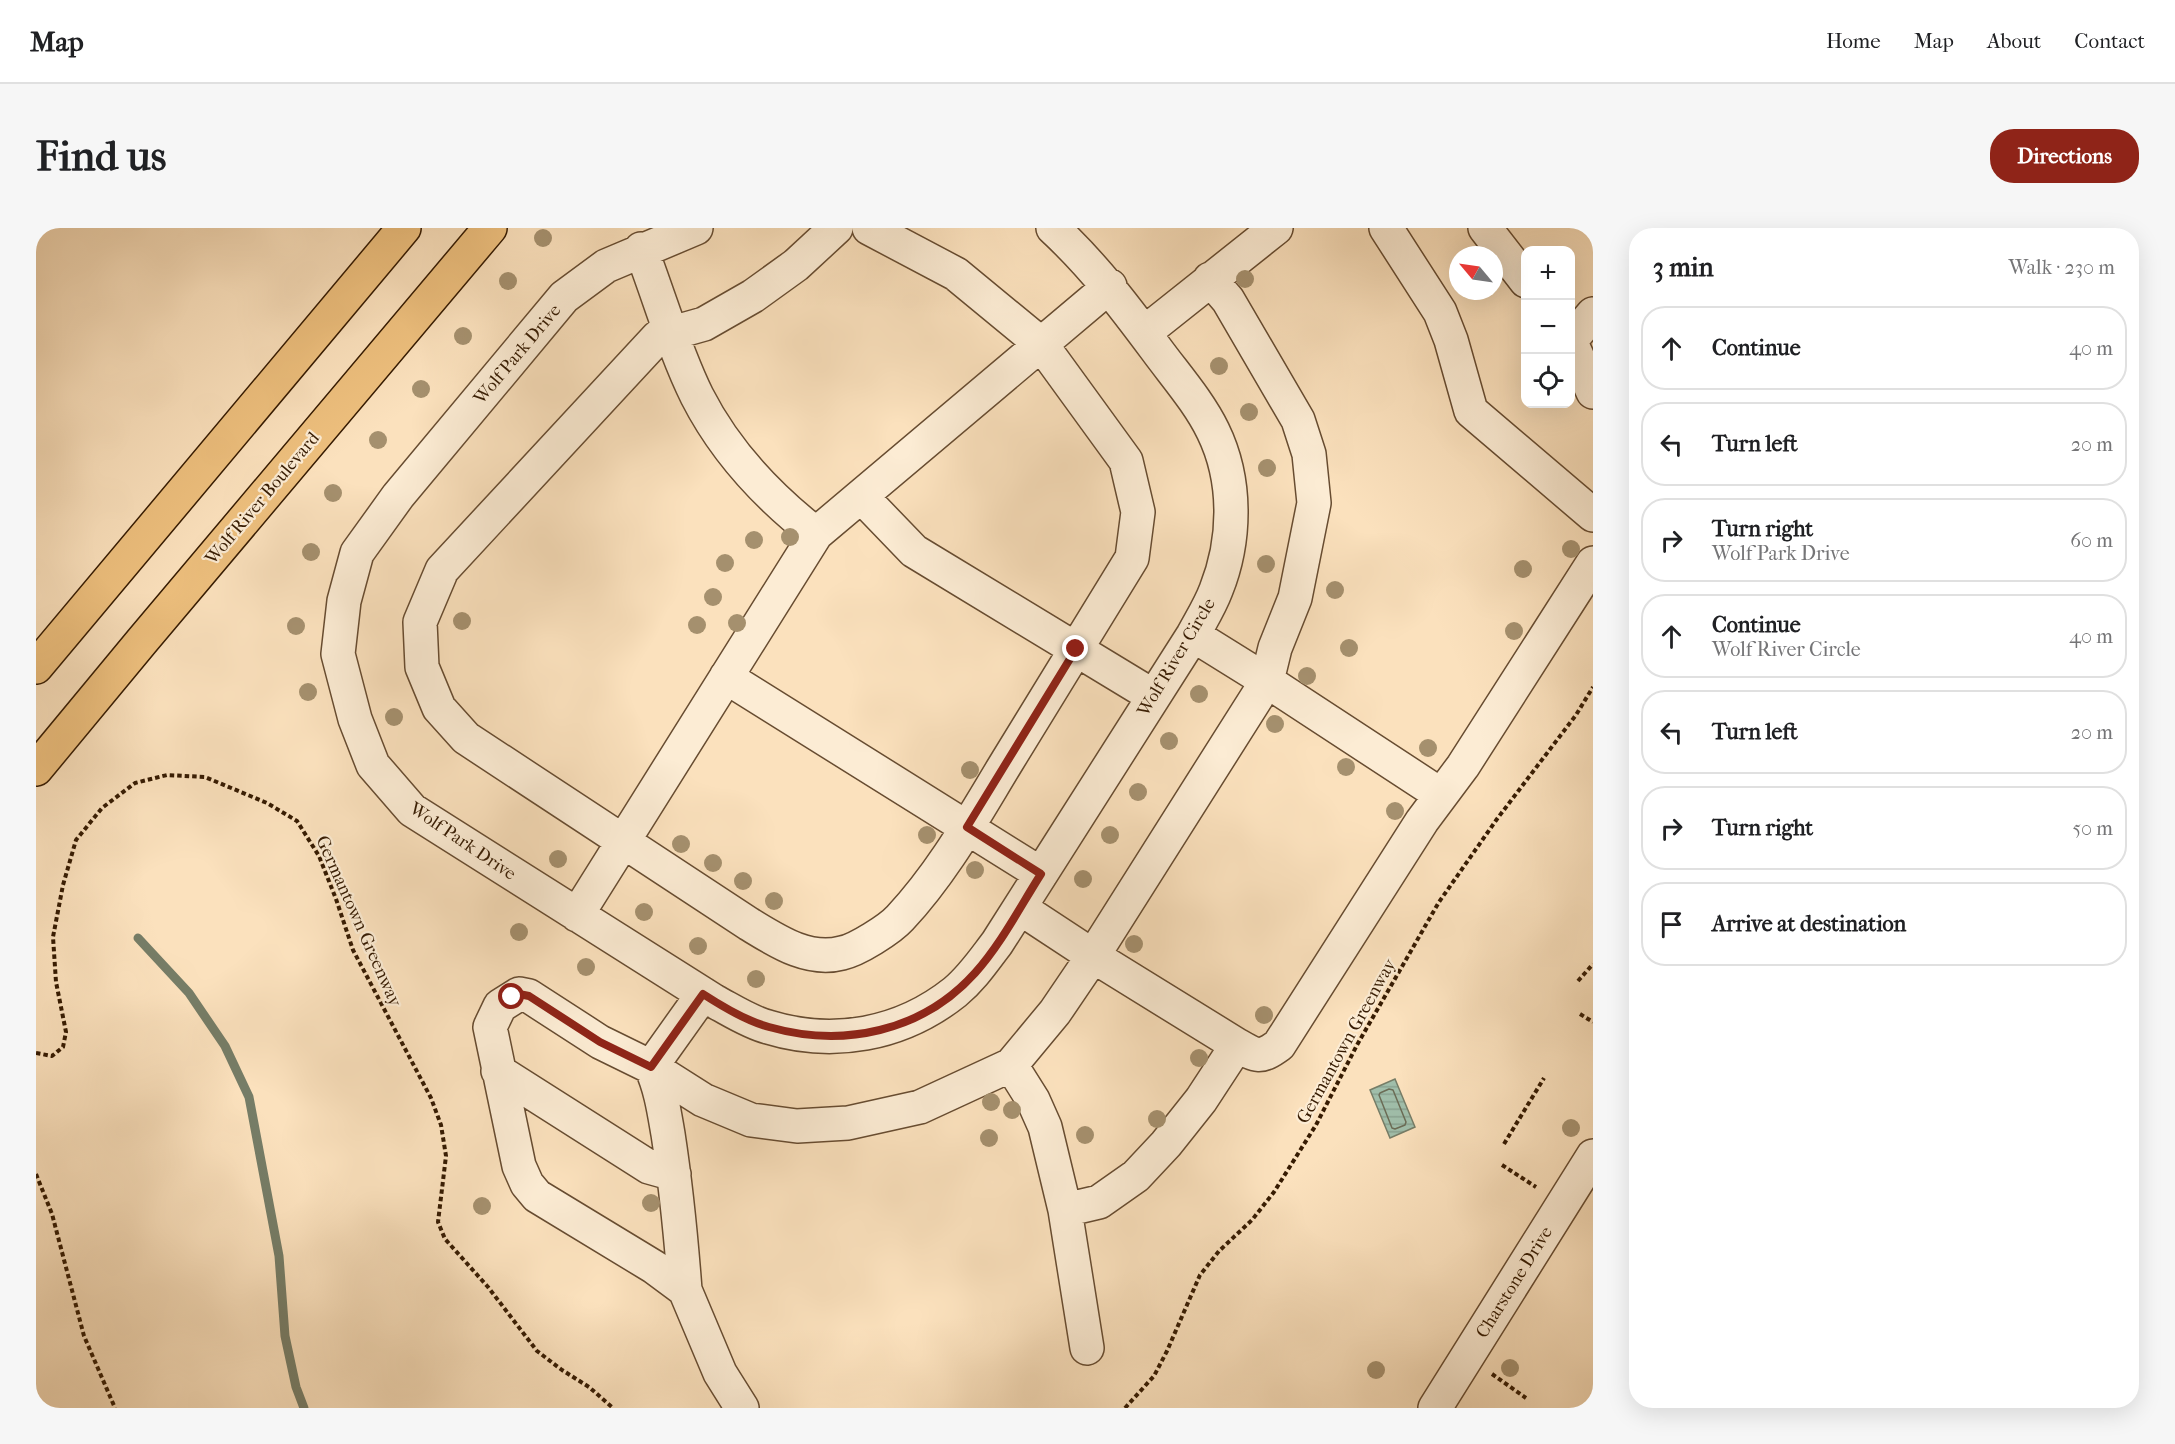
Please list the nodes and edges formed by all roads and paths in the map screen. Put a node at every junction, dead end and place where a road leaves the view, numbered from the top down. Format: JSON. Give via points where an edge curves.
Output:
{"nodes":[{"id":1,"x":404,"y":228,"type":"edge"},
{"id":2,"x":490,"y":228,"type":"edge"},
{"id":3,"x":696,"y":228,"type":"edge"},
{"id":4,"x":836,"y":228,"type":"edge"},
{"id":5,"x":869,"y":228,"type":"edge"},
{"id":6,"x":1053,"y":228,"type":"edge"},
{"id":7,"x":1276,"y":228,"type":"edge"},
{"id":8,"x":1386,"y":228,"type":"edge"},
{"id":9,"x":1485,"y":228,"type":"edge"},
{"id":10,"x":642,"y":249,"type":"junction"},
{"id":11,"x":1521,"y":275,"type":"edge"},
{"id":12,"x":1210,"y":279,"type":"junction"},
{"id":13,"x":1110,"y":286,"type":"junction"},
{"id":14,"x":1593,"y":314,"type":"edge"},
{"id":15,"x":672,"y":333,"type":"junction"},
{"id":16,"x":1144,"y":333,"type":"junction"},
{"id":17,"x":1575,"y":335,"type":"edge"},
{"id":18,"x":1041,"y":344,"type":"junction"},
{"id":19,"x":1575,"y":349,"type":"edge"},
{"id":20,"x":1593,"y":392,"type":"edge"},
{"id":21,"x":861,"y":496,"type":"junction"},
{"id":22,"x":1593,"y":515,"type":"edge"},
{"id":23,"x":816,"y":534,"type":"junction"},
{"id":24,"x":1593,"y":563,"type":"edge"},
{"id":25,"x":1193,"y":635,"type":"junction"},
{"id":26,"x":1076,"y":649,"type":"junction"},
{"id":27,"x":36,"y":667,"type":"edge"},
{"id":28,"x":726,"y":677,"type":"junction"},
{"id":29,"x":1267,"y":681,"type":"junction"},
{"id":30,"x":1593,"y":687,"type":"edge"},
{"id":31,"x":1153,"y":696,"type":"junction"},
{"id":32,"x":36,"y":769,"type":"edge"},
{"id":33,"x":1441,"y":795,"type":"junction"},
{"id":34,"x":967,"y":827,"type":"junction"},
{"id":35,"x":624,"y":841,"type":"junction"},
{"id":36,"x":1041,"y":874,"type":"junction"},
{"id":37,"x":1020,"y":908,"type":"junction"},
{"id":38,"x":577,"y":915,"type":"junction"},
{"id":39,"x":1093,"y":956,"type":"junction"},
{"id":40,"x":1593,"y":964,"type":"edge"},
{"id":41,"x":1578,"y":981,"type":"dead end"},
{"id":42,"x":703,"y":994,"type":"junction"},
{"id":43,"x":934,"y":1007,"type":"joint"},
{"id":44,"x":1580,"y":1014,"type":"dead end"},
{"id":45,"x":1593,"y":1022,"type":"edge"},
{"id":46,"x":1237,"y":1045,"type":"junction"},
{"id":47,"x":36,"y":1053,"type":"edge"},
{"id":48,"x":1011,"y":1065,"type":"junction"},
{"id":49,"x":651,"y":1067,"type":"junction"},
{"id":50,"x":498,"y":1071,"type":"junction"},
{"id":51,"x":1544,"y":1078,"type":"dead end"},
{"id":52,"x":1504,"y":1144,"type":"dead end"},
{"id":53,"x":1593,"y":1156,"type":"edge"},
{"id":54,"x":1502,"y":1165,"type":"dead end"},
{"id":55,"x":36,"y":1174,"type":"edge"},
{"id":56,"x":674,"y":1174,"type":"junction"},
{"id":57,"x":1563,"y":1204,"type":"junction"},
{"id":58,"x":1065,"y":1210,"type":"junction"},
{"id":59,"x":685,"y":1290,"type":"junction"},
{"id":60,"x":1087,"y":1348,"type":"dead end"},
{"id":61,"x":1467,"y":1356,"type":"junction"},
{"id":62,"x":1526,"y":1398,"type":"dead end"},
{"id":63,"x":115,"y":1408,"type":"edge"},
{"id":64,"x":613,"y":1408,"type":"edge"},
{"id":65,"x":742,"y":1408,"type":"edge"},
{"id":66,"x":1125,"y":1408,"type":"edge"},
{"id":67,"x":1435,"y":1408,"type":"edge"}],
"edges":[{"from":1,"to":27,"type":"main road"},
{"from":2,"to":32,"type":"main road","name":"Wolf River Boulevard"},
{"from":3,"to":10,"type":"street","name":"Wolf Park Drive"},
{"from":4,"to":15,"type":"street","via":[[796,266],[753,296],[704,324]]},
{"from":5,"to":18,"type":"street","via":[[956,274]]},
{"from":6,"to":13,"type":"street","name":"Wolf River Circle"},
{"from":7,"to":12,"type":"street"},
{"from":8,"to":22,"type":"street","via":[[1440,312],[1471,411]]},
{"from":9,"to":11,"type":"street"},
{"from":10,"to":15,"type":"street"},
{"from":10,"to":38,"type":"street","name":"Wolf Park Drive","via":[[606,266],[564,297],[398,496],[357,553],[344,601],[338,654],[355,720],[373,765],[412,810]]},
{"from":12,"to":16,"type":"street"},
{"from":12,"to":29,"type":"street","via":[[1228,300],[1298,420],[1310,454],[1314,503],[1295,598]]},
{"from":13,"to":16,"type":"street","name":"Wolf River Circle"},
{"from":13,"to":18,"type":"street"},
{"from":14,"to":17,"type":"street"},
{"from":15,"to":23,"type":"street","via":[[697,395],[736,456],[769,495]]},
{"from":15,"to":35,"type":"street","via":[[657,337],[442,570],[420,622],[422,667],[439,708],[466,738]]},
{"from":16,"to":25,"type":"street","name":"Wolf River Circle","via":[[1213,431],[1230,489],[1226,553],[1216,590]]},
{"from":18,"to":21,"type":"street"},
{"from":18,"to":26,"type":"street","via":[[1126,460],[1138,512],[1132,558]]},
{"from":19,"to":20,"type":"street"},
{"from":21,"to":23,"type":"street"},
{"from":21,"to":26,"type":"street","via":[[914,551]]},
{"from":23,"to":28,"type":"street"},
{"from":24,"to":33,"type":"street"},
{"from":25,"to":29,"type":"street"},
{"from":25,"to":31,"type":"street","name":"Wolf River Circle"},
{"from":26,"to":31,"type":"street"},
{"from":26,"to":34,"type":"street"},
{"from":28,"to":34,"type":"street"},
{"from":28,"to":35,"type":"street"},
{"from":29,"to":33,"type":"street"},
{"from":29,"to":39,"type":"street"},
{"from":30,"to":66,"type":"path","name":"Germantown Greenway","via":[[1439,902],[1316,1125],[1252,1221],[1200,1275],[1154,1376]]},
{"from":31,"to":36,"type":"street","name":"Wolf River Circle"},
{"from":33,"to":46,"type":"street","via":[[1279,1045],[1266,1054],[1254,1055]]},
{"from":34,"to":35,"type":"street","via":[[927,887],[898,920],[843,953],[822,955],[788,947]]},
{"from":34,"to":36,"type":"street"},
{"from":35,"to":38,"type":"street"},
{"from":36,"to":37,"type":"street","name":"Wolf River Circle"},
{"from":37,"to":39,"type":"street"},
{"from":37,"to":43,"type":"street","name":"Wolf River Circle","via":[[975,973]]},
{"from":38,"to":42,"type":"street","name":"Wolf Park Drive"},
{"from":39,"to":46,"type":"street"},
{"from":39,"to":48,"type":"street","via":[[1055,1012]]},
{"from":40,"to":41,"type":"path"},
{"from":42,"to":43,"type":"street","name":"Wolf Park Drive","via":[[766,1027],[826,1036],[862,1035],[886,1029]]},
{"from":42,"to":49,"type":"street"},
{"from":44,"to":45,"type":"path"},
{"from":46,"to":58,"type":"street","via":[[1201,1100],[1136,1176],[1098,1202]]},
{"from":47,"to":64,"type":"path","name":"Germantown Greenway","via":[[52,1056],[63,1047],[66,1032],[56,982],[53,937],[76,840],[102,808],[135,783],[167,775],[205,777],[267,803],[297,821],[319,856],[353,950],[431,1098],[441,1125],[446,1156],[438,1222],[444,1239],[488,1287],[537,1351]]},
{"from":48,"to":49,"type":"street","via":[[920,1107],[848,1123],[797,1126],[751,1120],[703,1100]]},
{"from":48,"to":58,"type":"street","via":[[1046,1127]]},
{"from":49,"to":50,"type":"street","via":[[600,1042],[529,996],[519,994],[500,1006],[490,1027]]},
{"from":49,"to":56,"type":"street","via":[[659,1085]]},
{"from":50,"to":56,"type":"street","via":[[650,1167]]},
{"from":50,"to":59,"type":"street","via":[[519,1166],[537,1196]]},
{"from":51,"to":52,"type":"path"},
{"from":53,"to":57,"type":"street","name":"Charstone Drive"},
{"from":54,"to":57,"type":"path"},
{"from":55,"to":63,"type":"path","via":[[52,1214],[84,1336]]},
{"from":56,"to":59,"type":"street"},
{"from":57,"to":61,"type":"street","name":"Charstone Drive"},
{"from":58,"to":60,"type":"street"},
{"from":59,"to":65,"type":"street","via":[[720,1373]]},
{"from":61,"to":62,"type":"path"},
{"from":61,"to":67,"type":"street","name":"Charstone Drive"}]}
